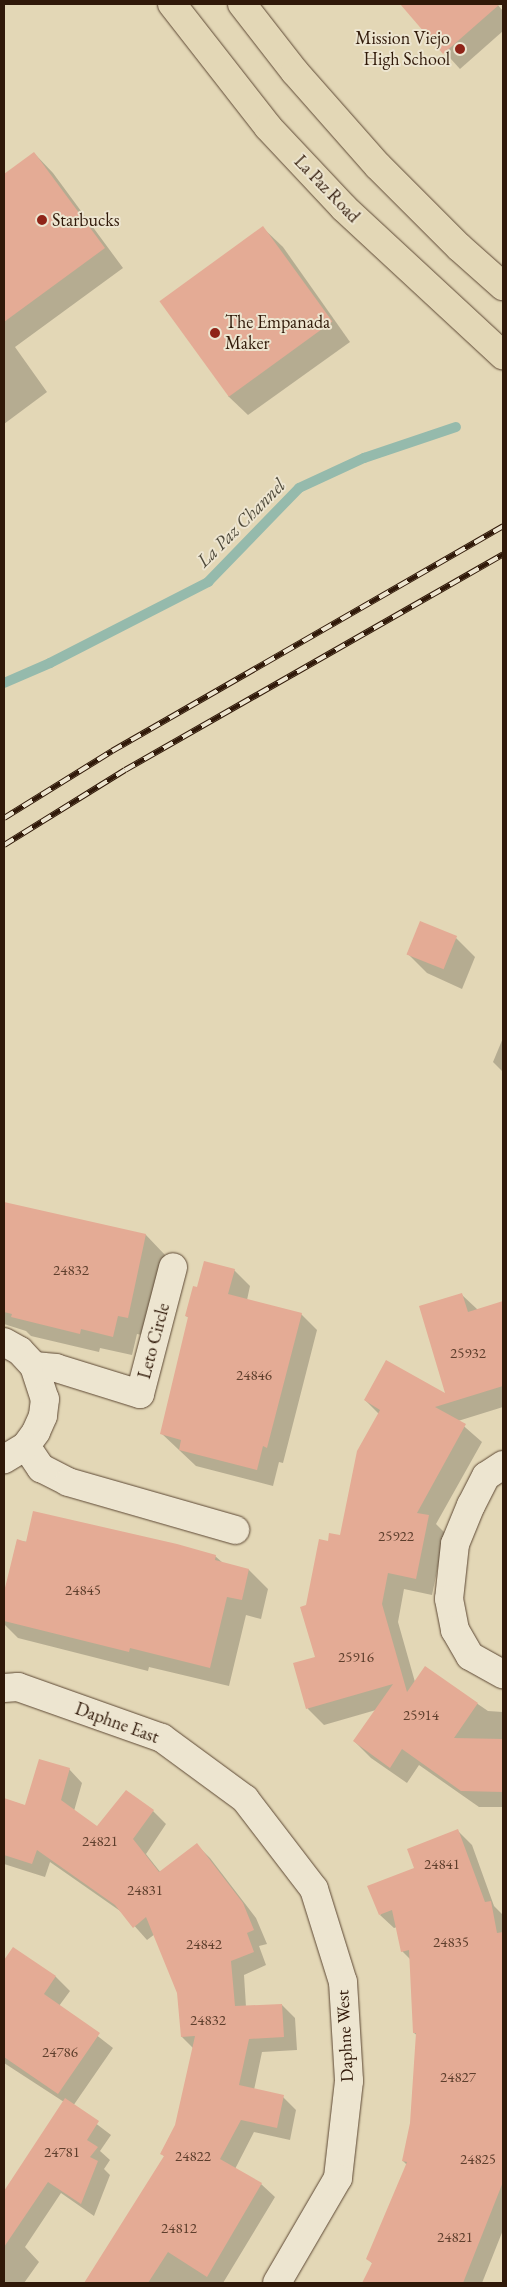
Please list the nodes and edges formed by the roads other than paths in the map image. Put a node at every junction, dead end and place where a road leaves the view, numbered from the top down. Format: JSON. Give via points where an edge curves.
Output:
{"nodes":[{"id":1,"x":172,"y":4,"type":"edge"},
{"id":2,"x":242,"y":4,"type":"edge"},
{"id":3,"x":503,"y":286,"type":"edge"},
{"id":4,"x":503,"y":355,"type":"edge"},
{"id":5,"x":173,"y":1267,"type":"dead end"},
{"id":6,"x":4,"y":1342,"type":"edge"},
{"id":7,"x":34,"y":1366,"type":"junction"},
{"id":8,"x":15,"y":1452,"type":"edge"},
{"id":9,"x":503,"y":1465,"type":"edge"},
{"id":10,"x":235,"y":1530,"type":"dead end"},
{"id":11,"x":503,"y":1674,"type":"edge"},
{"id":12,"x":4,"y":1688,"type":"edge"},
{"id":13,"x":245,"y":1799,"type":"joint"},
{"id":14,"x":277,"y":2283,"type":"edge"}],
"edges":[{"from":1,"to":4,"type":"main road","name":"La Paz Road","via":[[268,127],[344,208]]},
{"from":2,"to":3,"type":"main road","via":[[295,72],[378,166]]},
{"from":5,"to":7,"type":"street","name":"Leto Circle","via":[[140,1394],[56,1368]]},
{"from":6,"to":7,"type":"street","via":[[20,1350]]},
{"from":7,"to":8,"type":"street","via":[[43,1390],[43,1416]]},
{"from":8,"to":10,"type":"street","via":[[68,1482]]},
{"from":9,"to":11,"type":"street","via":[[486,1476],[455,1544],[449,1598],[455,1630],[470,1656]]},
{"from":12,"to":13,"type":"street","name":"Daphne East","via":[[18,1687],[162,1738]]},
{"from":13,"to":14,"type":"street","name":"Daphne West","via":[[314,1888],[343,1982],[349,2081],[338,2178]]}]}
